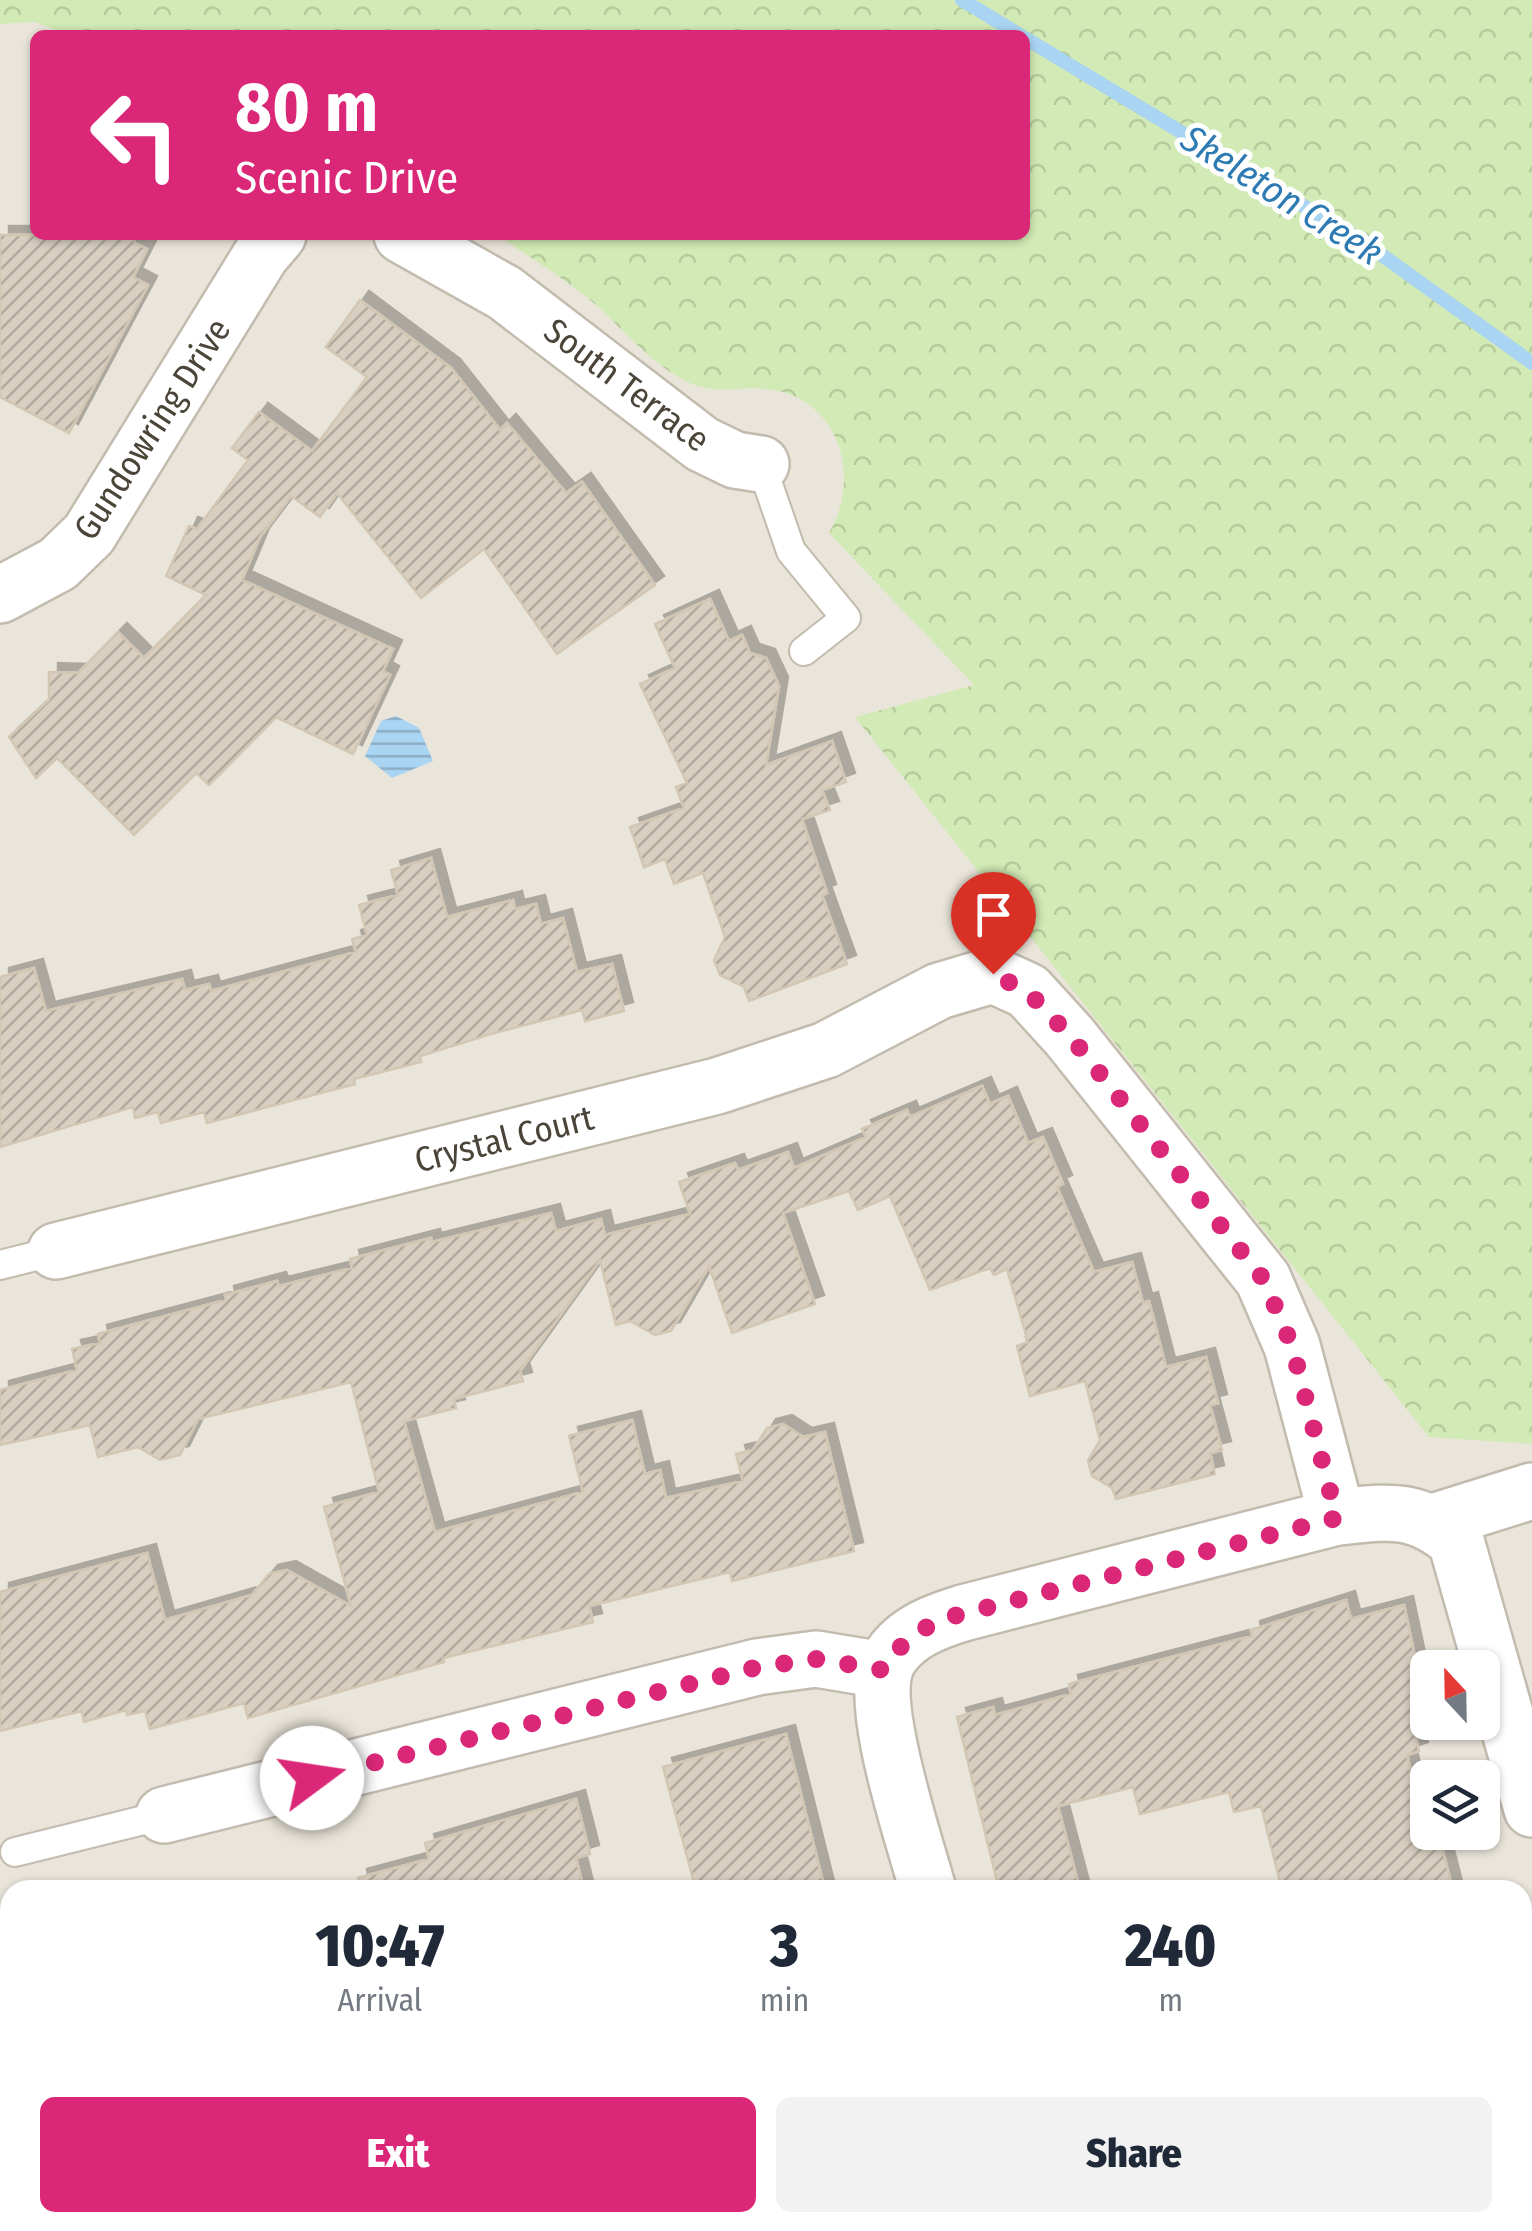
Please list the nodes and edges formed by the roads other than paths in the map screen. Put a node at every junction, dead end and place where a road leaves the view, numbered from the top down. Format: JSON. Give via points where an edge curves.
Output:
{"nodes":[{"id":1,"x":274,"y":240,"type":"edge"},
{"id":2,"x":411,"y":240,"type":"edge"},
{"id":3,"x":761,"y":464,"type":"joint"},
{"id":4,"x":0,"y":595,"type":"edge"},
{"id":5,"x":804,"y":651,"type":"dead end"},
{"id":6,"x":56,"y":1251,"type":"joint"},
{"id":7,"x":0,"y":1265,"type":"edge"},
{"id":8,"x":1532,"y":1492,"type":"edge"},
{"id":9,"x":1337,"y":1518,"type":"junction"},
{"id":10,"x":1434,"y":1522,"type":"junction"},
{"id":11,"x":884,"y":1670,"type":"junction"},
{"id":12,"x":1532,"y":1810,"type":"edge"},
{"id":13,"x":164,"y":1815,"type":"joint"},
{"id":14,"x":14,"y":1852,"type":"dead end"},
{"id":15,"x":925,"y":1880,"type":"edge"}],
"edges":[{"from":1,"to":4,"type":"street","name":"Gundowring Drive","via":[[90,534],[58,564]]},
{"from":2,"to":3,"type":"street","name":"South Terrace","via":[[505,293],[702,444]]},
{"from":3,"to":5,"type":"lane","name":"South Terrace","via":[[791,552],[846,618]]},
{"from":6,"to":7,"type":"lane","name":"Crystal Court"},
{"from":6,"to":9,"type":"street","name":"Crystal Court","via":[[717,1086],[826,1050],[950,986],[993,974],[1028,992],[1070,1036],[1264,1280],[1292,1346]]},
{"from":8,"to":10,"type":"street"},
{"from":9,"to":10,"type":"street","via":[[1398,1511]]},
{"from":9,"to":11,"type":"street","via":[[938,1620],[905,1641]]},
{"from":10,"to":12,"type":"street","via":[[1456,1541]]},
{"from":11,"to":13,"type":"street","via":[[816,1659],[758,1667]]},
{"from":11,"to":15,"type":"street","via":[[880,1704]]},
{"from":13,"to":14,"type":"lane"}]}
